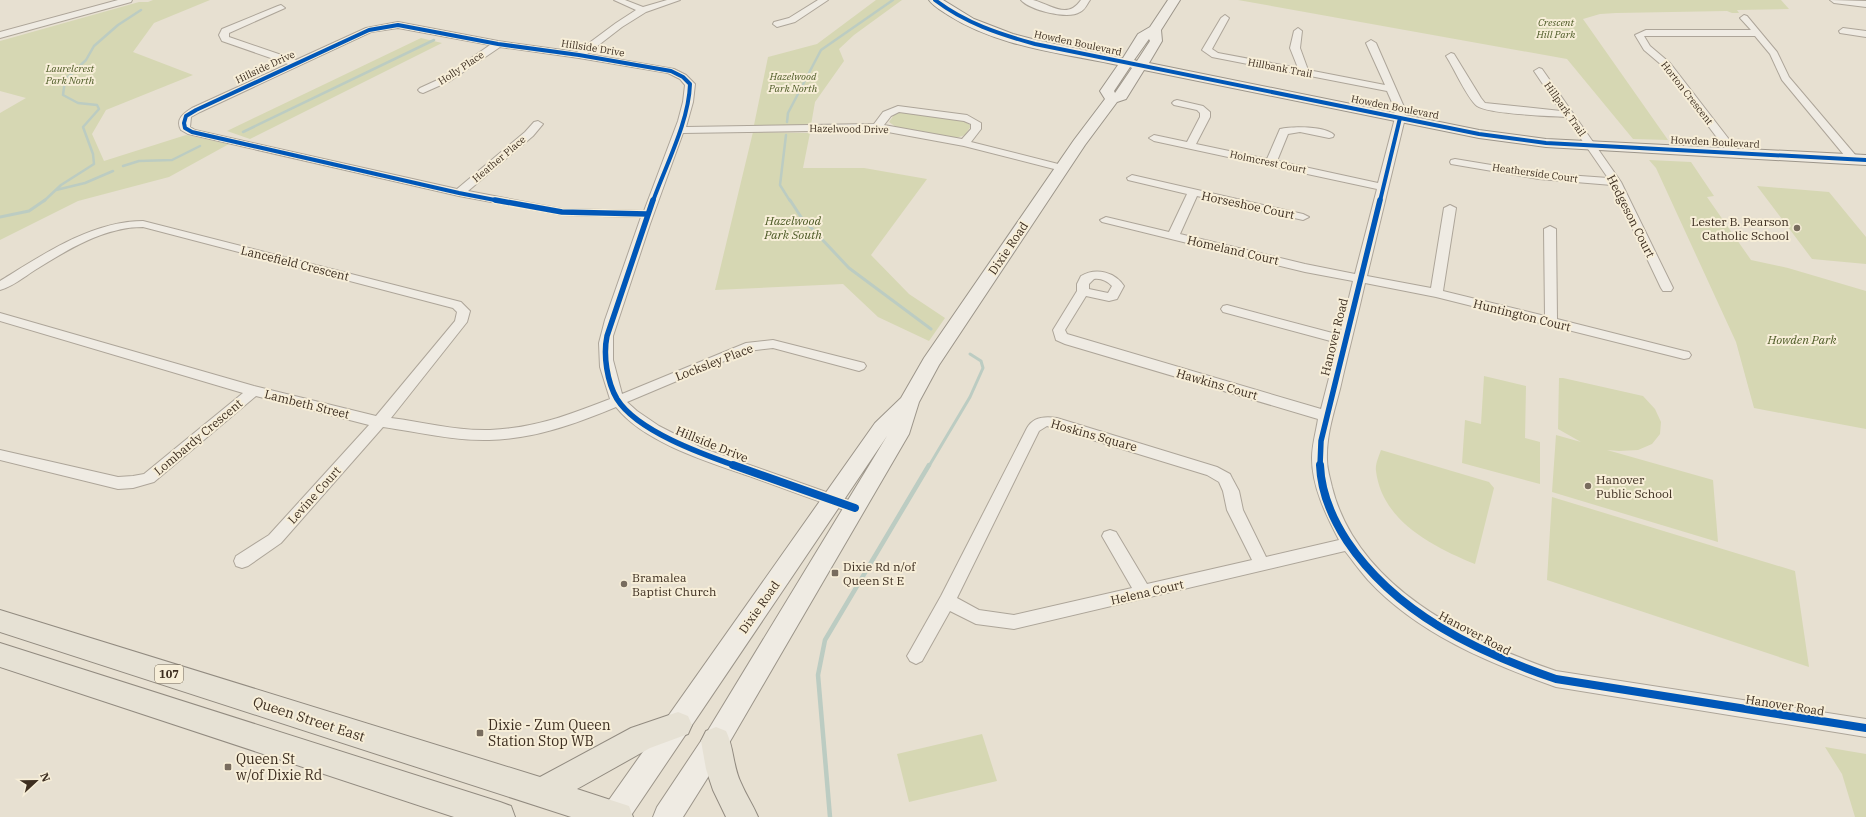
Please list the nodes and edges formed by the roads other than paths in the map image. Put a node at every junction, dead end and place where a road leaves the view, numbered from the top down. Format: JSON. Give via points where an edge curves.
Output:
{"nodes":[{"id":1,"x":128,"y":0,"type":"edge"},
{"id":2,"x":618,"y":0,"type":"edge"},
{"id":3,"x":676,"y":0,"type":"edge"},
{"id":4,"x":824,"y":0,"type":"edge"},
{"id":5,"x":935,"y":0,"type":"edge"},
{"id":6,"x":1025,"y":0,"type":"edge"},
{"id":7,"x":1086,"y":0,"type":"edge"},
{"id":8,"x":1174,"y":0,"type":"edge"},
{"id":9,"x":1834,"y":0,"type":"edge"},
{"id":10,"x":1866,"y":4,"type":"edge"},
{"id":11,"x":281,"y":8,"type":"dead end"},
{"id":12,"x":644,"y":10,"type":"junction"},
{"id":13,"x":1226,"y":18,"type":"dead end"},
{"id":14,"x":1744,"y":18,"type":"dead end"},
{"id":15,"x":777,"y":24,"type":"dead end"},
{"id":16,"x":1155,"y":30,"type":"junction"},
{"id":17,"x":1843,"y":30,"type":"dead end"},
{"id":18,"x":1298,"y":31,"type":"dead end"},
{"id":19,"x":1758,"y":33,"type":"junction"},
{"id":20,"x":1866,"y":34,"type":"edge"},
{"id":21,"x":0,"y":35,"type":"edge"},
{"id":22,"x":1371,"y":43,"type":"dead end"},
{"id":23,"x":498,"y":44,"type":"junction"},
{"id":24,"x":579,"y":55,"type":"junction"},
{"id":25,"x":1451,"y":56,"type":"dead end"},
{"id":26,"x":295,"y":63,"type":"junction"},
{"id":27,"x":1126,"y":63,"type":"junction"},
{"id":28,"x":1140,"y":66,"type":"junction"},
{"id":29,"x":1539,"y":72,"type":"dead end"},
{"id":30,"x":1304,"y":73,"type":"junction"},
{"id":31,"x":1390,"y":89,"type":"junction"},
{"id":32,"x":423,"y":90,"type":"dead end"},
{"id":33,"x":1112,"y":99,"type":"junction"},
{"id":34,"x":1177,"y":103,"type":"dead end"},
{"id":35,"x":1567,"y":114,"type":"junction"},
{"id":36,"x":1400,"y":118,"type":"junction"},
{"id":37,"x":538,"y":124,"type":"dead end"},
{"id":38,"x":877,"y":127,"type":"junction"},
{"id":39,"x":679,"y":130,"type":"junction"},
{"id":40,"x":1329,"y":135,"type":"dead end"},
{"id":41,"x":1154,"y":138,"type":"dead end"},
{"id":42,"x":964,"y":143,"type":"junction"},
{"id":43,"x":1190,"y":146,"type":"junction"},
{"id":44,"x":1591,"y":146,"type":"junction"},
{"id":45,"x":1734,"y":153,"type":"junction"},
{"id":46,"x":1860,"y":159,"type":"edge"},
{"id":47,"x":1455,"y":162,"type":"dead end"},
{"id":48,"x":1271,"y":163,"type":"junction"},
{"id":49,"x":1062,"y":168,"type":"junction"},
{"id":50,"x":1132,"y":178,"type":"dead end"},
{"id":51,"x":1616,"y":182,"type":"junction"},
{"id":52,"x":1382,"y":186,"type":"junction"},
{"id":53,"x":459,"y":193,"type":"junction"},
{"id":54,"x":1193,"y":193,"type":"junction"},
{"id":55,"x":1450,"y":208,"type":"dead end"},
{"id":56,"x":647,"y":214,"type":"junction"},
{"id":57,"x":1303,"y":217,"type":"dead end"},
{"id":58,"x":1106,"y":220,"type":"dead end"},
{"id":59,"x":1550,"y":229,"type":"dead end"},
{"id":60,"x":1173,"y":236,"type":"junction"},
{"id":61,"x":1360,"y":278,"type":"junction"},
{"id":62,"x":0,"y":286,"type":"edge"},
{"id":63,"x":1667,"y":288,"type":"dead end"},
{"id":64,"x":1083,"y":291,"type":"dead end"},
{"id":65,"x":1436,"y":293,"type":"junction"},
{"id":66,"x":1226,"y":310,"type":"dead end"},
{"id":67,"x":0,"y":317,"type":"edge"},
{"id":68,"x":1551,"y":322,"type":"junction"},
{"id":69,"x":1345,"y":341,"type":"junction"},
{"id":70,"x":1684,"y":355,"type":"dead end"},
{"id":71,"x":858,"y":366,"type":"dead end"},
{"id":72,"x":254,"y":391,"type":"junction"},
{"id":73,"x":618,"y":400,"type":"junction"},
{"id":74,"x":909,"y":402,"type":"junction"},
{"id":75,"x":1326,"y":416,"type":"junction"},
{"id":76,"x":380,"y":422,"type":"junction"},
{"id":77,"x":0,"y":455,"type":"edge"},
{"id":78,"x":832,"y":500,"type":"junction"},
{"id":79,"x":855,"y":508,"type":"junction"},
{"id":80,"x":1110,"y":536,"type":"dead end"},
{"id":81,"x":1349,"y":544,"type":"junction"},
{"id":82,"x":242,"y":561,"type":"dead end"},
{"id":83,"x":1262,"y":565,"type":"junction"},
{"id":84,"x":1144,"y":593,"type":"junction"},
{"id":85,"x":947,"y":601,"type":"junction"},
{"id":86,"x":0,"y":621,"type":"edge"},
{"id":87,"x":0,"y":655,"type":"edge"},
{"id":88,"x":916,"y":656,"type":"dead end"},
{"id":89,"x":678,"y":725,"type":"junction"},
{"id":90,"x":1866,"y":728,"type":"edge"},
{"id":91,"x":716,"y":741,"type":"junction"},
{"id":92,"x":541,"y":793,"type":"junction"},
{"id":93,"x":497,"y":816,"type":"edge"},
{"id":94,"x":616,"y":817,"type":"edge"},
{"id":95,"x":667,"y":817,"type":"edge"},
{"id":96,"x":743,"y":817,"type":"edge"}],
"edges":[{"from":1,"to":21,"type":"street","via":[[90,6]]},
{"from":2,"to":12,"type":"street"},
{"from":3,"to":12,"type":"street"},
{"from":4,"to":15,"type":"street","via":[[792,20]]},
{"from":5,"to":27,"type":"main road","name":"Howden Boulevard","via":[[957,16],[1004,36]]},
{"from":6,"to":7,"type":"street","via":[[1054,11],[1073,12]]},
{"from":8,"to":16,"type":"main road","name":"Dixie Road"},
{"from":9,"to":10,"type":"street"},
{"from":11,"to":26,"type":"street","via":[[225,31],[223,35],[225,38]]},
{"from":12,"to":24,"type":"street"},
{"from":13,"to":30,"type":"street","name":"Hillbank Trail","via":[[1207,50],[1210,53]]},
{"from":14,"to":19,"type":"street"},
{"from":16,"to":27,"type":"main road","name":"Dixie Road","via":[[1143,37]]},
{"from":16,"to":28,"type":"main road","name":"Dixie Road","via":[[1156,41]]},
{"from":17,"to":20,"type":"street"},
{"from":18,"to":30,"type":"street","via":[[1295,48]]},
{"from":19,"to":45,"type":"street","name":"Horton Crescent","via":[[1639,35],[1648,48],[1667,65]]},
{"from":19,"to":46,"type":"street","via":[[1774,54],[1785,78]]},
{"from":22,"to":31,"type":"street"},
{"from":23,"to":24,"type":"street","name":"Hillside Drive"},
{"from":23,"to":26,"type":"street","name":"Hillside Drive","via":[[398,25],[370,30]]},
{"from":23,"to":32,"type":"street","name":"Holly Place","via":[[448,79]]},
{"from":24,"to":39,"type":"street","name":"Hillside Drive","via":[[671,71],[683,77],[690,84],[690,93]]},
{"from":25,"to":35,"type":"street","via":[[1476,100],[1482,105]]},
{"from":26,"to":53,"type":"street","name":"Hillside Drive","via":[[196,110],[186,116],[185,128],[198,134]]},
{"from":27,"to":28,"type":"main road","name":"Howden Boulevard"},
{"from":27,"to":33,"type":"main road","name":"Dixie Road","via":[[1107,91]]},
{"from":28,"to":33,"type":"main road","name":"Dixie Road","via":[[1121,96]]},
{"from":28,"to":36,"type":"main road","name":"Howden Boulevard"},
{"from":29,"to":35,"type":"street","name":"Hillpark Trail"},
{"from":30,"to":31,"type":"street","name":"Hillbank Trail"},
{"from":31,"to":36,"type":"street","via":[[1399,107]]},
{"from":33,"to":49,"type":"main road","name":"Dixie Road"},
{"from":34,"to":43,"type":"street","via":[[1200,108],[1205,112]]},
{"from":35,"to":44,"type":"street","name":"Hillpark Trail"},
{"from":36,"to":44,"type":"main road","name":"Howden Boulevard","via":[[1510,138]]},
{"from":36,"to":52,"type":"street","name":"Hanover Road"},
{"from":37,"to":53,"type":"street","name":"Heather Place"},
{"from":38,"to":39,"type":"street","name":"Hazelwood Drive"},
{"from":38,"to":42,"type":"street","name":"Hazelwood Drive"},
{"from":38,"to":42,"type":"street","via":[[888,114],[898,109],[967,118],[976,124],[976,129]]},
{"from":39,"to":56,"type":"street","name":"Hillside Drive"},
{"from":40,"to":48,"type":"street","via":[[1300,129],[1284,131]]},
{"from":41,"to":43,"type":"street","name":"Holmcrest Court"},
{"from":42,"to":49,"type":"street","name":"Hazelwood Drive"},
{"from":43,"to":48,"type":"street","name":"Holmcrest Court"},
{"from":44,"to":45,"type":"main road","name":"Howden Boulevard"},
{"from":44,"to":51,"type":"street","name":"Hedgeson Court"},
{"from":45,"to":46,"type":"main road","name":"Howden Boulevard"},
{"from":47,"to":51,"type":"street","name":"Heatherside Court","via":[[1539,176]]},
{"from":48,"to":52,"type":"street","name":"Holmcrest Court"},
{"from":49,"to":74,"type":"main road","name":"Dixie Road","via":[[931,363]]},
{"from":50,"to":54,"type":"street","name":"Horseshoe Court"},
{"from":51,"to":63,"type":"street","name":"Hedgeson Court"},
{"from":52,"to":61,"type":"street","name":"Hanover Road"},
{"from":53,"to":56,"type":"street","name":"Hillside Drive","via":[[562,212]]},
{"from":54,"to":57,"type":"street","name":"Horseshoe Court"},
{"from":54,"to":60,"type":"street","name":"Horseshoe Court"},
{"from":55,"to":65,"type":"street"},
{"from":56,"to":73,"type":"street","name":"Hillside Drive","via":[[613,314],[605,348],[613,390]]},
{"from":58,"to":60,"type":"street","name":"Homeland Court"},
{"from":59,"to":68,"type":"street"},
{"from":60,"to":61,"type":"street","name":"Homeland Court","via":[[1306,268]]},
{"from":61,"to":65,"type":"street","name":"Huntington Court"},
{"from":61,"to":69,"type":"street","name":"Hanover Road"},
{"from":62,"to":76,"type":"street","name":"Lancefield Crescent","via":[[54,253],[109,228],[143,224],[457,304],[464,311],[460,322]]},
{"from":64,"to":75,"type":"street","name":"Hawkins Court","via":[[1059,330],[1061,337]]},
{"from":65,"to":68,"type":"street","name":"Huntington Court"},
{"from":66,"to":69,"type":"street"},
{"from":67,"to":72,"type":"street","name":"Lambeth Street"},
{"from":68,"to":70,"type":"street","name":"Huntington Court"},
{"from":69,"to":75,"type":"street","name":"Hanover Road"},
{"from":71,"to":73,"type":"street","name":"Locksley Place","via":[[773,344],[761,344],[746,347]]},
{"from":72,"to":76,"type":"street","name":"Lambeth Street"},
{"from":72,"to":77,"type":"street","name":"Lombardy Crescent","via":[[149,478],[134,482],[118,483]]},
{"from":73,"to":76,"type":"street","name":"Lambeth Street","via":[[572,420],[516,433],[467,434]]},
{"from":73,"to":78,"type":"street","name":"Hillside Drive","via":[[640,421],[674,442]]},
{"from":74,"to":78,"type":"main road","name":"Dixie Road","via":[[882,428]]},
{"from":74,"to":79,"type":"main road","name":"Dixie Road","via":[[899,434]]},
{"from":75,"to":81,"type":"street","name":"Hanover Road","via":[[1319,464],[1323,489],[1333,516]]},
{"from":76,"to":82,"type":"street","name":"Levine Court","via":[[275,538]]},
{"from":78,"to":79,"type":"street","name":"Hillside Drive"},
{"from":78,"to":89,"type":"main road","name":"Dixie Road"},
{"from":79,"to":91,"type":"main road","name":"Dixie Road"},
{"from":80,"to":84,"type":"street"},
{"from":81,"to":83,"type":"street","name":"Helena Court"},
{"from":81,"to":90,"type":"street","name":"Hanover Road","via":[[1393,593],[1425,618],[1456,637],[1522,669],[1556,679]]},
{"from":83,"to":84,"type":"street","name":"Helena Court"},
{"from":83,"to":85,"type":"street","name":"Hoskins Square","via":[[1235,510],[1226,478],[1212,471],[1045,421],[1034,428]]},
{"from":84,"to":85,"type":"street","name":"Helena Court","via":[[1014,622],[976,617]]},
{"from":85,"to":88,"type":"street"},
{"from":86,"to":92,"type":"main road","name":"Queen Street East","number":"107"},
{"from":87,"to":93,"type":"main road"},
{"from":89,"to":92,"type":"main road","via":[[641,738]]},
{"from":89,"to":94,"type":"main road","name":"Dixie Road"},
{"from":91,"to":95,"type":"main road","name":"Dixie Road"},
{"from":91,"to":96,"type":"main road","via":[[728,790]]},
{"from":92,"to":94,"type":"main road","name":"Queen Street East","number":"107"}]}
